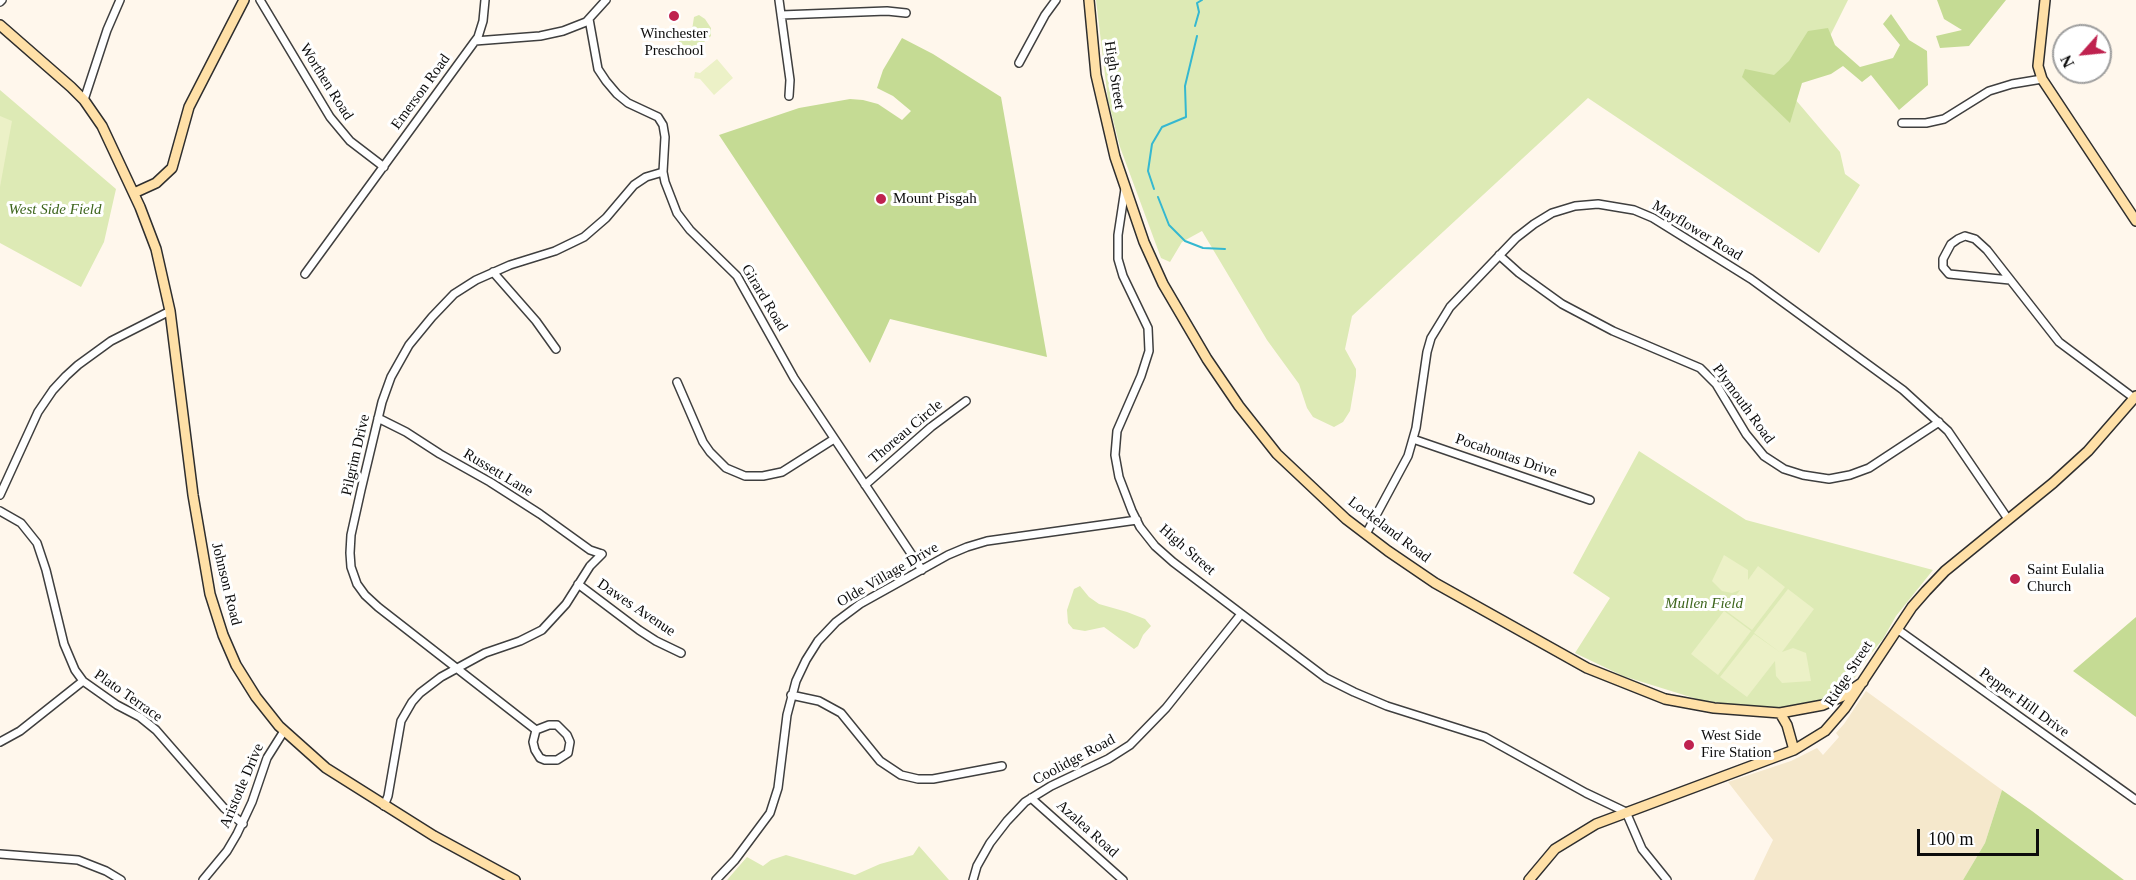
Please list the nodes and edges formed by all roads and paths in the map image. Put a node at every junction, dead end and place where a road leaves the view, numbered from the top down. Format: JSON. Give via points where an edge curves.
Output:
{"nodes":[{"id":1,"x":120,"y":0,"type":"edge"},
{"id":2,"x":244,"y":0,"type":"edge"},
{"id":3,"x":260,"y":0,"type":"edge"},
{"id":4,"x":485,"y":0,"type":"edge"},
{"id":5,"x":606,"y":0,"type":"edge"},
{"id":6,"x":779,"y":0,"type":"edge"},
{"id":7,"x":1056,"y":0,"type":"edge"},
{"id":8,"x":1089,"y":0,"type":"edge"},
{"id":9,"x":2045,"y":0,"type":"edge"},
{"id":10,"x":906,"y":13,"type":"dead end"},
{"id":11,"x":781,"y":15,"type":"junction"},
{"id":12,"x":589,"y":19,"type":"junction"},
{"id":13,"x":0,"y":25,"type":"edge"},
{"id":14,"x":475,"y":41,"type":"junction"},
{"id":15,"x":1019,"y":63,"type":"dead end"},
{"id":16,"x":2042,"y":79,"type":"junction"},
{"id":17,"x":789,"y":96,"type":"dead end"},
{"id":18,"x":84,"y":100,"type":"junction"},
{"id":19,"x":1902,"y":123,"type":"dead end"},
{"id":20,"x":384,"y":166,"type":"junction"},
{"id":21,"x":663,"y":172,"type":"junction"},
{"id":22,"x":1125,"y":189,"type":"junction"},
{"id":23,"x":134,"y":193,"type":"junction"},
{"id":24,"x":2136,"y":221,"type":"edge"},
{"id":25,"x":1499,"y":255,"type":"junction"},
{"id":26,"x":493,"y":272,"type":"junction"},
{"id":27,"x":305,"y":274,"type":"dead end"},
{"id":28,"x":2010,"y":280,"type":"junction"},
{"id":29,"x":170,"y":311,"type":"junction"},
{"id":30,"x":556,"y":349,"type":"dead end"},
{"id":31,"x":677,"y":382,"type":"dead end"},
{"id":32,"x":2135,"y":397,"type":"edge"},
{"id":33,"x":966,"y":401,"type":"dead end"},
{"id":34,"x":378,"y":418,"type":"junction"},
{"id":35,"x":1939,"y":422,"type":"junction"},
{"id":36,"x":834,"y":439,"type":"junction"},
{"id":37,"x":1413,"y":439,"type":"junction"},
{"id":38,"x":865,"y":485,"type":"junction"},
{"id":39,"x":0,"y":495,"type":"edge"},
{"id":40,"x":1590,"y":500,"type":"dead end"},
{"id":41,"x":0,"y":511,"type":"edge"},
{"id":42,"x":2008,"y":519,"type":"junction"},
{"id":43,"x":1137,"y":520,"type":"junction"},
{"id":44,"x":1366,"y":534,"type":"junction"},
{"id":45,"x":922,"y":570,"type":"junction"},
{"id":46,"x":578,"y":584,"type":"junction"},
{"id":47,"x":1241,"y":614,"type":"junction"},
{"id":48,"x":1897,"y":628,"type":"junction"},
{"id":49,"x":681,"y":653,"type":"dead end"},
{"id":50,"x":457,"y":669,"type":"junction"},
{"id":51,"x":83,"y":681,"type":"junction"},
{"id":52,"x":1863,"y":682,"type":"junction"},
{"id":53,"x":791,"y":695,"type":"junction"},
{"id":54,"x":1780,"y":713,"type":"junction"},
{"id":55,"x":536,"y":730,"type":"junction"},
{"id":56,"x":284,"y":731,"type":"junction"},
{"id":57,"x":0,"y":742,"type":"edge"},
{"id":58,"x":1794,"y":750,"type":"junction"},
{"id":59,"x":1002,"y":766,"type":"dead end"},
{"id":60,"x":1032,"y":798,"type":"junction"},
{"id":61,"x":2136,"y":800,"type":"edge"},
{"id":62,"x":384,"y":806,"type":"junction"},
{"id":63,"x":1626,"y":812,"type":"junction"},
{"id":64,"x":243,"y":824,"type":"junction"},
{"id":65,"x":0,"y":854,"type":"edge"},
{"id":66,"x":121,"y":880,"type":"edge"},
{"id":67,"x":203,"y":880,"type":"edge"},
{"id":68,"x":515,"y":880,"type":"edge"},
{"id":69,"x":716,"y":880,"type":"edge"},
{"id":70,"x":973,"y":880,"type":"edge"},
{"id":71,"x":1123,"y":880,"type":"edge"},
{"id":72,"x":1528,"y":880,"type":"edge"},
{"id":73,"x":1667,"y":880,"type":"edge"}],
"edges":[{"from":1,"to":18,"type":"street"},
{"from":2,"to":23,"type":"street","via":[[189,107],[172,168],[156,183]]},
{"from":3,"to":20,"type":"street","name":"Worthen Road","via":[[330,117],[350,141]]},
{"from":4,"to":14,"type":"street","name":"Emerson Road","via":[[483,21]]},
{"from":5,"to":12,"type":"street"},
{"from":6,"to":11,"type":"street"},
{"from":7,"to":15,"type":"street"},
{"from":8,"to":22,"type":"street","name":"High Street","via":[[1096,75]]},
{"from":9,"to":16,"type":"street","via":[[2038,66]]},
{"from":10,"to":11,"type":"street"},
{"from":11,"to":17,"type":"street"},
{"from":12,"to":14,"type":"street","via":[[540,36]]},
{"from":12,"to":21,"type":"street","name":"Girard Road","via":[[598,69],[606,81],[628,103],[658,117],[663,125]]},
{"from":13,"to":18,"type":"street","name":"Johnson Road"},
{"from":14,"to":20,"type":"street","name":"Emerson Road"},
{"from":16,"to":19,"type":"street","via":[[1989,91],[1944,120]]},
{"from":16,"to":24,"type":"street"},
{"from":18,"to":23,"type":"street","name":"Johnson Road","via":[[102,126]]},
{"from":20,"to":27,"type":"street","name":"Emerson Road"},
{"from":21,"to":26,"type":"street","name":"Pilgrim Drive","via":[[634,185],[606,218],[579,240]]},
{"from":21,"to":36,"type":"street","name":"Girard Road","via":[[677,213],[737,276],[794,378]]},
{"from":22,"to":43,"type":"street","name":"High Street","via":[[1118,259],[1148,328],[1149,351],[1117,431],[1115,455],[1119,477]]},
{"from":22,"to":44,"type":"street","name":"Lockeland Road","via":[[1163,285],[1239,406],[1277,454]]},
{"from":23,"to":29,"type":"street","name":"Johnson Road","via":[[156,249]]},
{"from":25,"to":35,"type":"street","name":"Mayflower Road","via":[[1552,213],[1598,204],[1634,210],[1751,279],[1903,390]]},
{"from":25,"to":35,"type":"street","name":"Plymouth Road","via":[[1562,304],[1614,332],[1700,368],[1716,384],[1764,456],[1784,469],[1828,479],[1850,476],[1869,468]]},
{"from":25,"to":37,"type":"street","name":"Mayflower Road","via":[[1450,307],[1431,338]]},
{"from":26,"to":30,"type":"street"},
{"from":26,"to":34,"type":"street","name":"Pilgrim Drive","via":[[454,294],[409,345],[391,377]]},
{"from":28,"to":28,"type":"street","via":[[1975,239],[1965,236],[1951,244],[1943,259],[1949,274]]},
{"from":28,"to":32,"type":"street","via":[[2060,342]]},
{"from":29,"to":39,"type":"street","via":[[111,341],[78,364],[52,390]]},
{"from":29,"to":56,"type":"street","name":"Johnson Road","via":[[210,594],[236,664]]},
{"from":31,"to":36,"type":"street","via":[[710,452],[726,468],[745,476],[782,472]]},
{"from":32,"to":42,"type":"street","name":"Ridge Street","via":[[2088,451]]},
{"from":33,"to":38,"type":"street","name":"Thoreau Circle"},
{"from":34,"to":46,"type":"street","name":"Russett Lane","via":[[490,482],[590,550],[603,554]]},
{"from":34,"to":50,"type":"street","name":"Pilgrim Drive","via":[[351,535],[351,567],[365,595]]},
{"from":35,"to":42,"type":"street","name":"Mayflower Road"},
{"from":36,"to":38,"type":"street","name":"Girard Road"},
{"from":37,"to":40,"type":"street","name":"Pocahontas Drive"},
{"from":37,"to":44,"type":"street","name":"Mayflower Road","via":[[1408,456]]},
{"from":38,"to":45,"type":"street","name":"Girard Road"},
{"from":41,"to":51,"type":"street","name":"Plato Terrace","via":[[21,523],[37,543],[64,644]]},
{"from":42,"to":48,"type":"street","name":"Ridge Street","via":[[1945,571]]},
{"from":43,"to":45,"type":"street","name":"Olde Village Drive","via":[[987,541],[948,555]]},
{"from":43,"to":47,"type":"street","name":"High Street","via":[[1155,546]]},
{"from":44,"to":54,"type":"street","name":"Lockeland Road","via":[[1435,583],[1587,668],[1665,699],[1714,708]]},
{"from":45,"to":53,"type":"street","name":"Olde Village Drive","via":[[836,622],[806,660]]},
{"from":46,"to":49,"type":"street","name":"Dawes Avenue","via":[[639,630]]},
{"from":46,"to":50,"type":"street","via":[[542,630],[484,653]]},
{"from":47,"to":60,"type":"street","name":"Coolidge Road","via":[[1166,708],[1130,746]]},
{"from":47,"to":63,"type":"street","name":"High Street","via":[[1326,678],[1406,712],[1485,737]]},
{"from":48,"to":52,"type":"street","name":"Ridge Street"},
{"from":48,"to":61,"type":"street","name":"Pepper Hill Drive"},
{"from":50,"to":55,"type":"street","name":"Pilgrim Drive"},
{"from":50,"to":62,"type":"street","via":[[420,693],[400,721]]},
{"from":51,"to":57,"type":"street"},
{"from":51,"to":64,"type":"street","name":"Plato Terrace","via":[[156,730],[224,808]]},
{"from":52,"to":54,"type":"street","name":"Lockeland Road","via":[[1823,705]]},
{"from":52,"to":58,"type":"street","name":"Ridge Street","via":[[1836,721]]},
{"from":53,"to":59,"type":"street","via":[[819,701],[841,714],[880,761],[901,776],[933,779]]},
{"from":53,"to":69,"type":"street","name":"Olde Village Drive","via":[[778,788],[770,813]]},
{"from":54,"to":58,"type":"street"},
{"from":55,"to":55,"type":"street","via":[[533,742],[540,758],[557,760],[568,753],[570,742],[557,725]]},
{"from":56,"to":62,"type":"street","name":"Johnson Road","via":[[326,768]]},
{"from":56,"to":64,"type":"street","name":"Aristotle Drive","via":[[267,758]]},
{"from":58,"to":63,"type":"street","name":"Ridge Street"},
{"from":60,"to":70,"type":"street","name":"Coolidge Road","via":[[990,843]]},
{"from":60,"to":71,"type":"street","name":"Azalea Road"},
{"from":62,"to":68,"type":"street","name":"Johnson Road"},
{"from":63,"to":72,"type":"street","name":"Ridge Street","via":[[1596,824],[1555,849]]},
{"from":63,"to":73,"type":"street","via":[[1648,859]]},
{"from":64,"to":67,"type":"street","name":"Aristotle Drive"},
{"from":65,"to":66,"type":"street","via":[[78,860]]}]}
